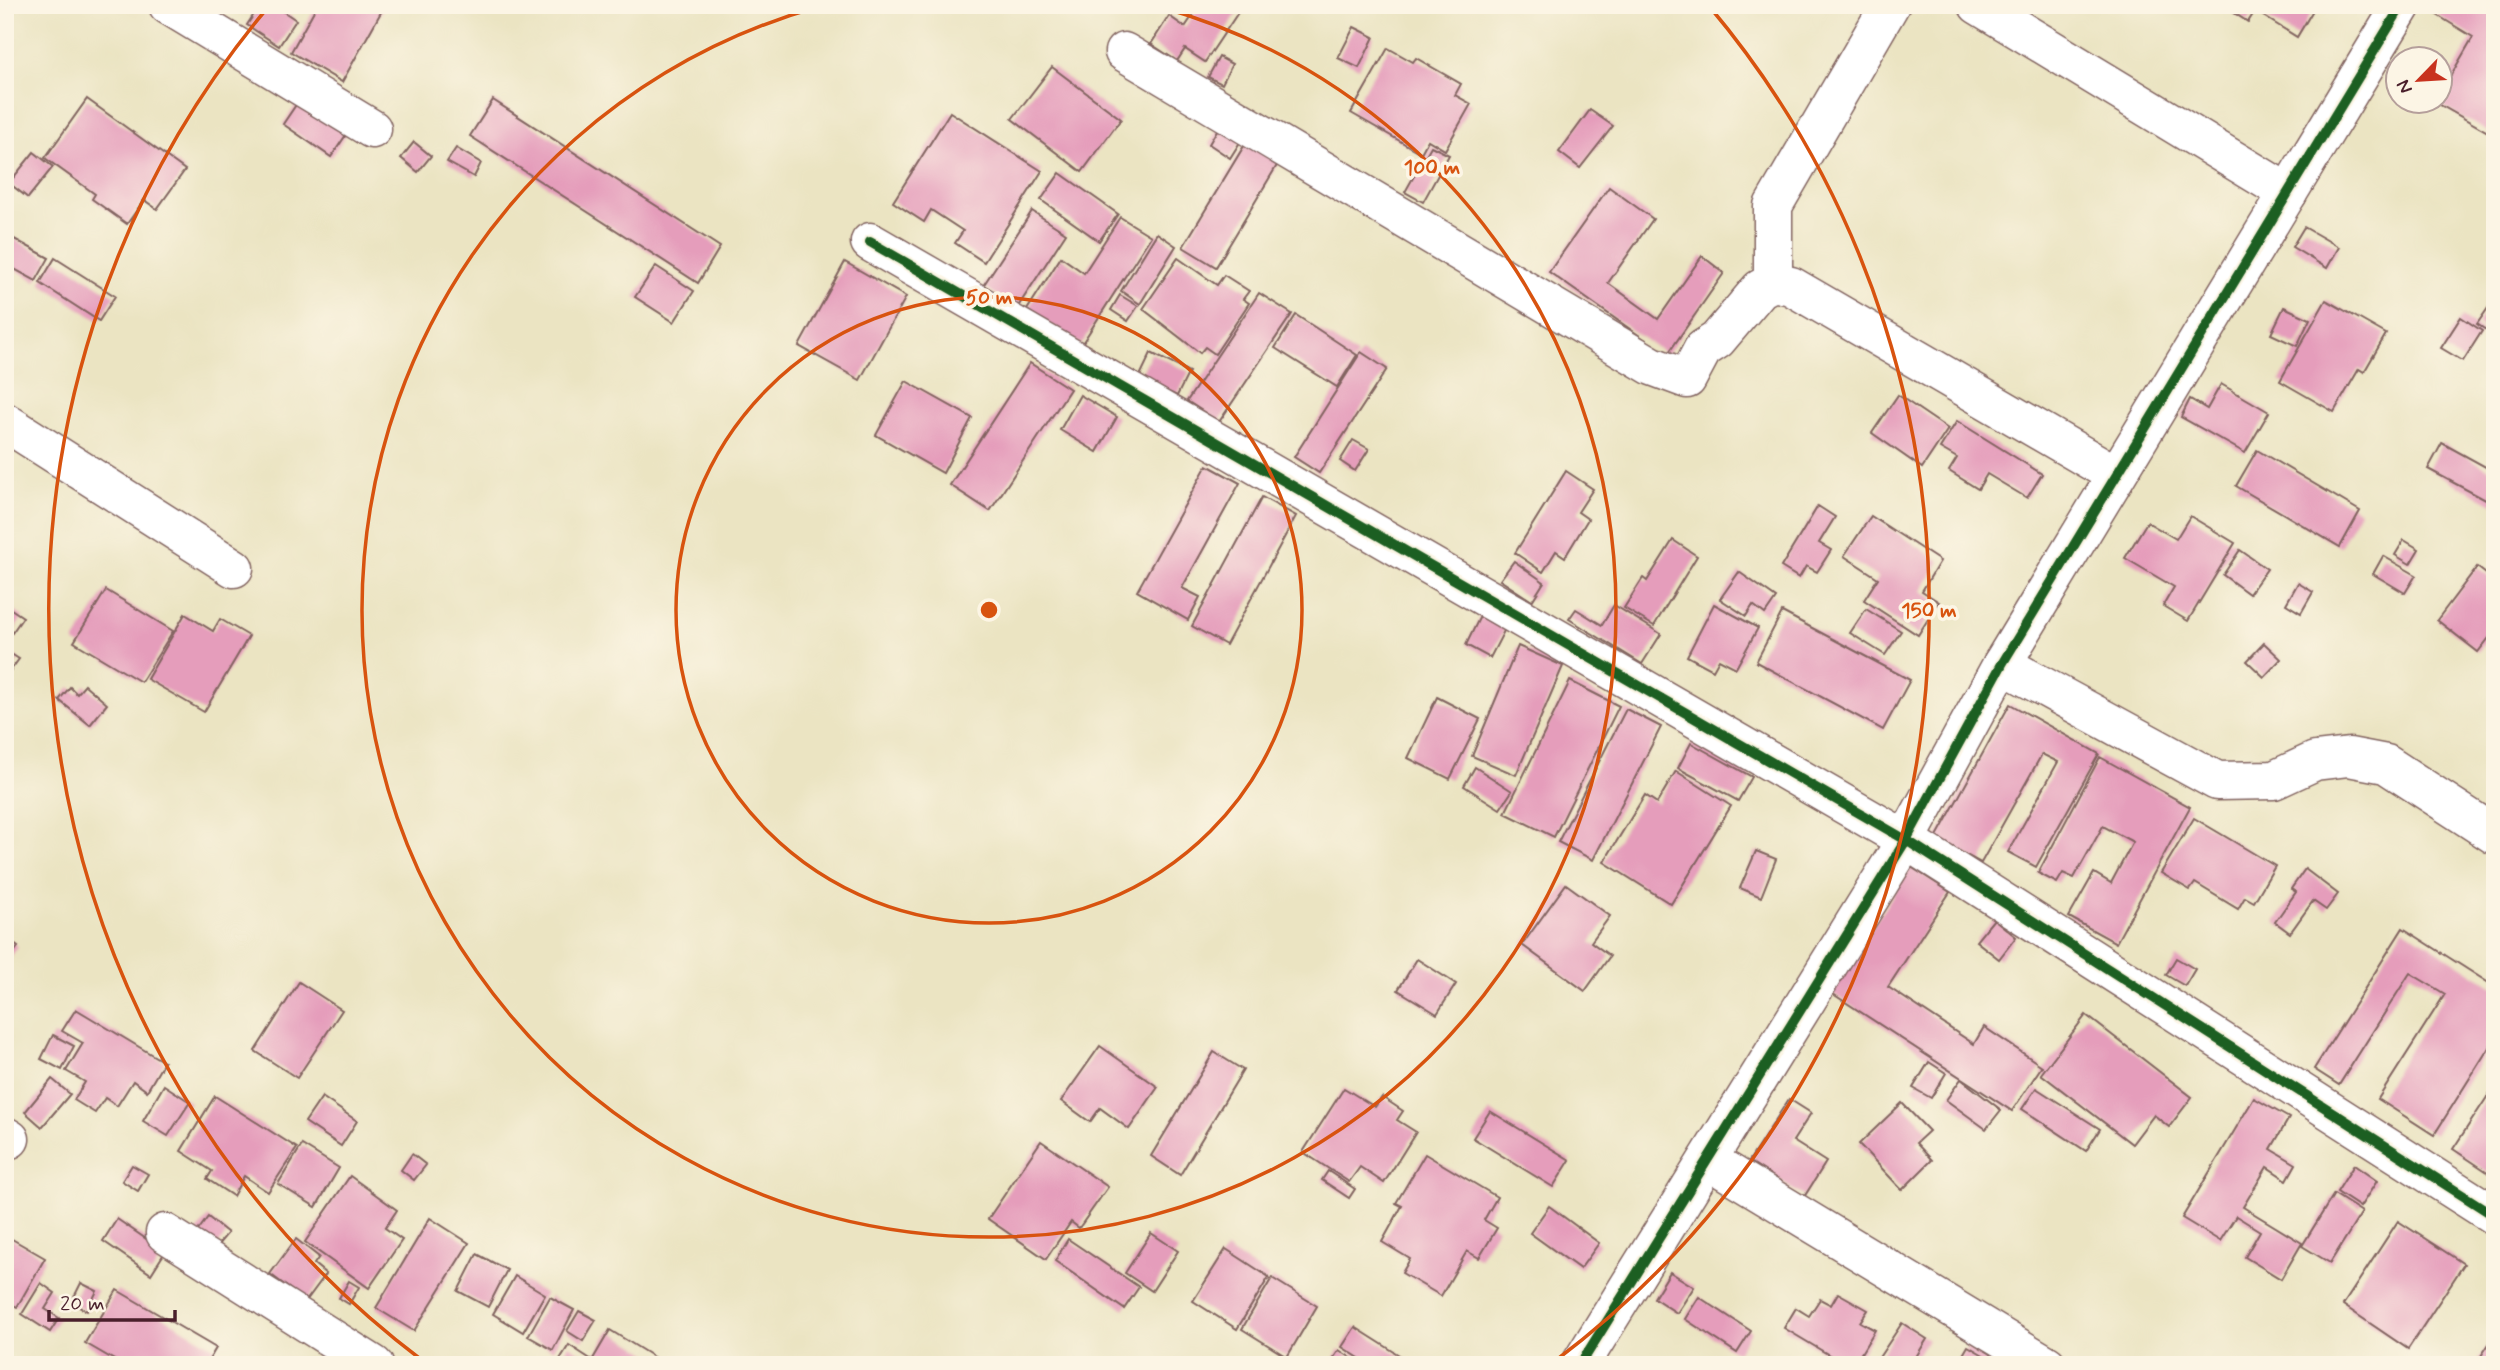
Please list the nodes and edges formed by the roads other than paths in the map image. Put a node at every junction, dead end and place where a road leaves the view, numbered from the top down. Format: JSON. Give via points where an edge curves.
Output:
{"nodes":[{"id":1,"x":168,"y":5,"type":"edge"},
{"id":2,"x":1890,"y":5,"type":"edge"},
{"id":3,"x":1978,"y":5,"type":"edge"},
{"id":4,"x":2402,"y":5,"type":"edge"},
{"id":5,"x":1124,"y":52,"type":"dead end"},
{"id":6,"x":372,"y":129,"type":"dead end"},
{"id":7,"x":2288,"y":193,"type":"junction"},
{"id":8,"x":870,"y":242,"type":"dead end"},
{"id":9,"x":1773,"y":282,"type":"junction"},
{"id":10,"x":5,"y":422,"type":"edge"},
{"id":11,"x":2116,"y":475,"type":"junction"},
{"id":12,"x":234,"y":568,"type":"dead end"},
{"id":13,"x":2002,"y":664,"type":"junction"},
{"id":14,"x":2495,"y":835,"type":"edge"},
{"id":15,"x":1906,"y":840,"type":"junction"},
{"id":16,"x":1708,"y":1160,"type":"junction"},
{"id":17,"x":2495,"y":1216,"type":"edge"},
{"id":18,"x":165,"y":1233,"type":"dead end"},
{"id":19,"x":374,"y":1365,"type":"edge"},
{"id":20,"x":1580,"y":1365,"type":"edge"},
{"id":21,"x":2047,"y":1365,"type":"edge"}],
"edges":[{"from":1,"to":6,"type":"street"},
{"from":2,"to":9,"type":"street","via":[[1773,206]]},
{"from":3,"to":7,"type":"street"},
{"from":4,"to":7,"type":"street"},
{"from":5,"to":9,"type":"street","via":[[1652,366],[1687,379],[1703,349],[1717,340],[1760,289]]},
{"from":7,"to":11,"type":"street"},
{"from":8,"to":15,"type":"street"},
{"from":9,"to":11,"type":"street","via":[[1815,297]]},
{"from":10,"to":12,"type":"street"},
{"from":11,"to":13,"type":"street"},
{"from":13,"to":14,"type":"street","via":[[2217,781],[2274,780],[2315,761],[2349,757],[2386,764]]},
{"from":13,"to":15,"type":"street"},
{"from":15,"to":16,"type":"street"},
{"from":15,"to":17,"type":"street"},
{"from":16,"to":20,"type":"street"},
{"from":16,"to":21,"type":"street"},
{"from":18,"to":19,"type":"street"}]}
